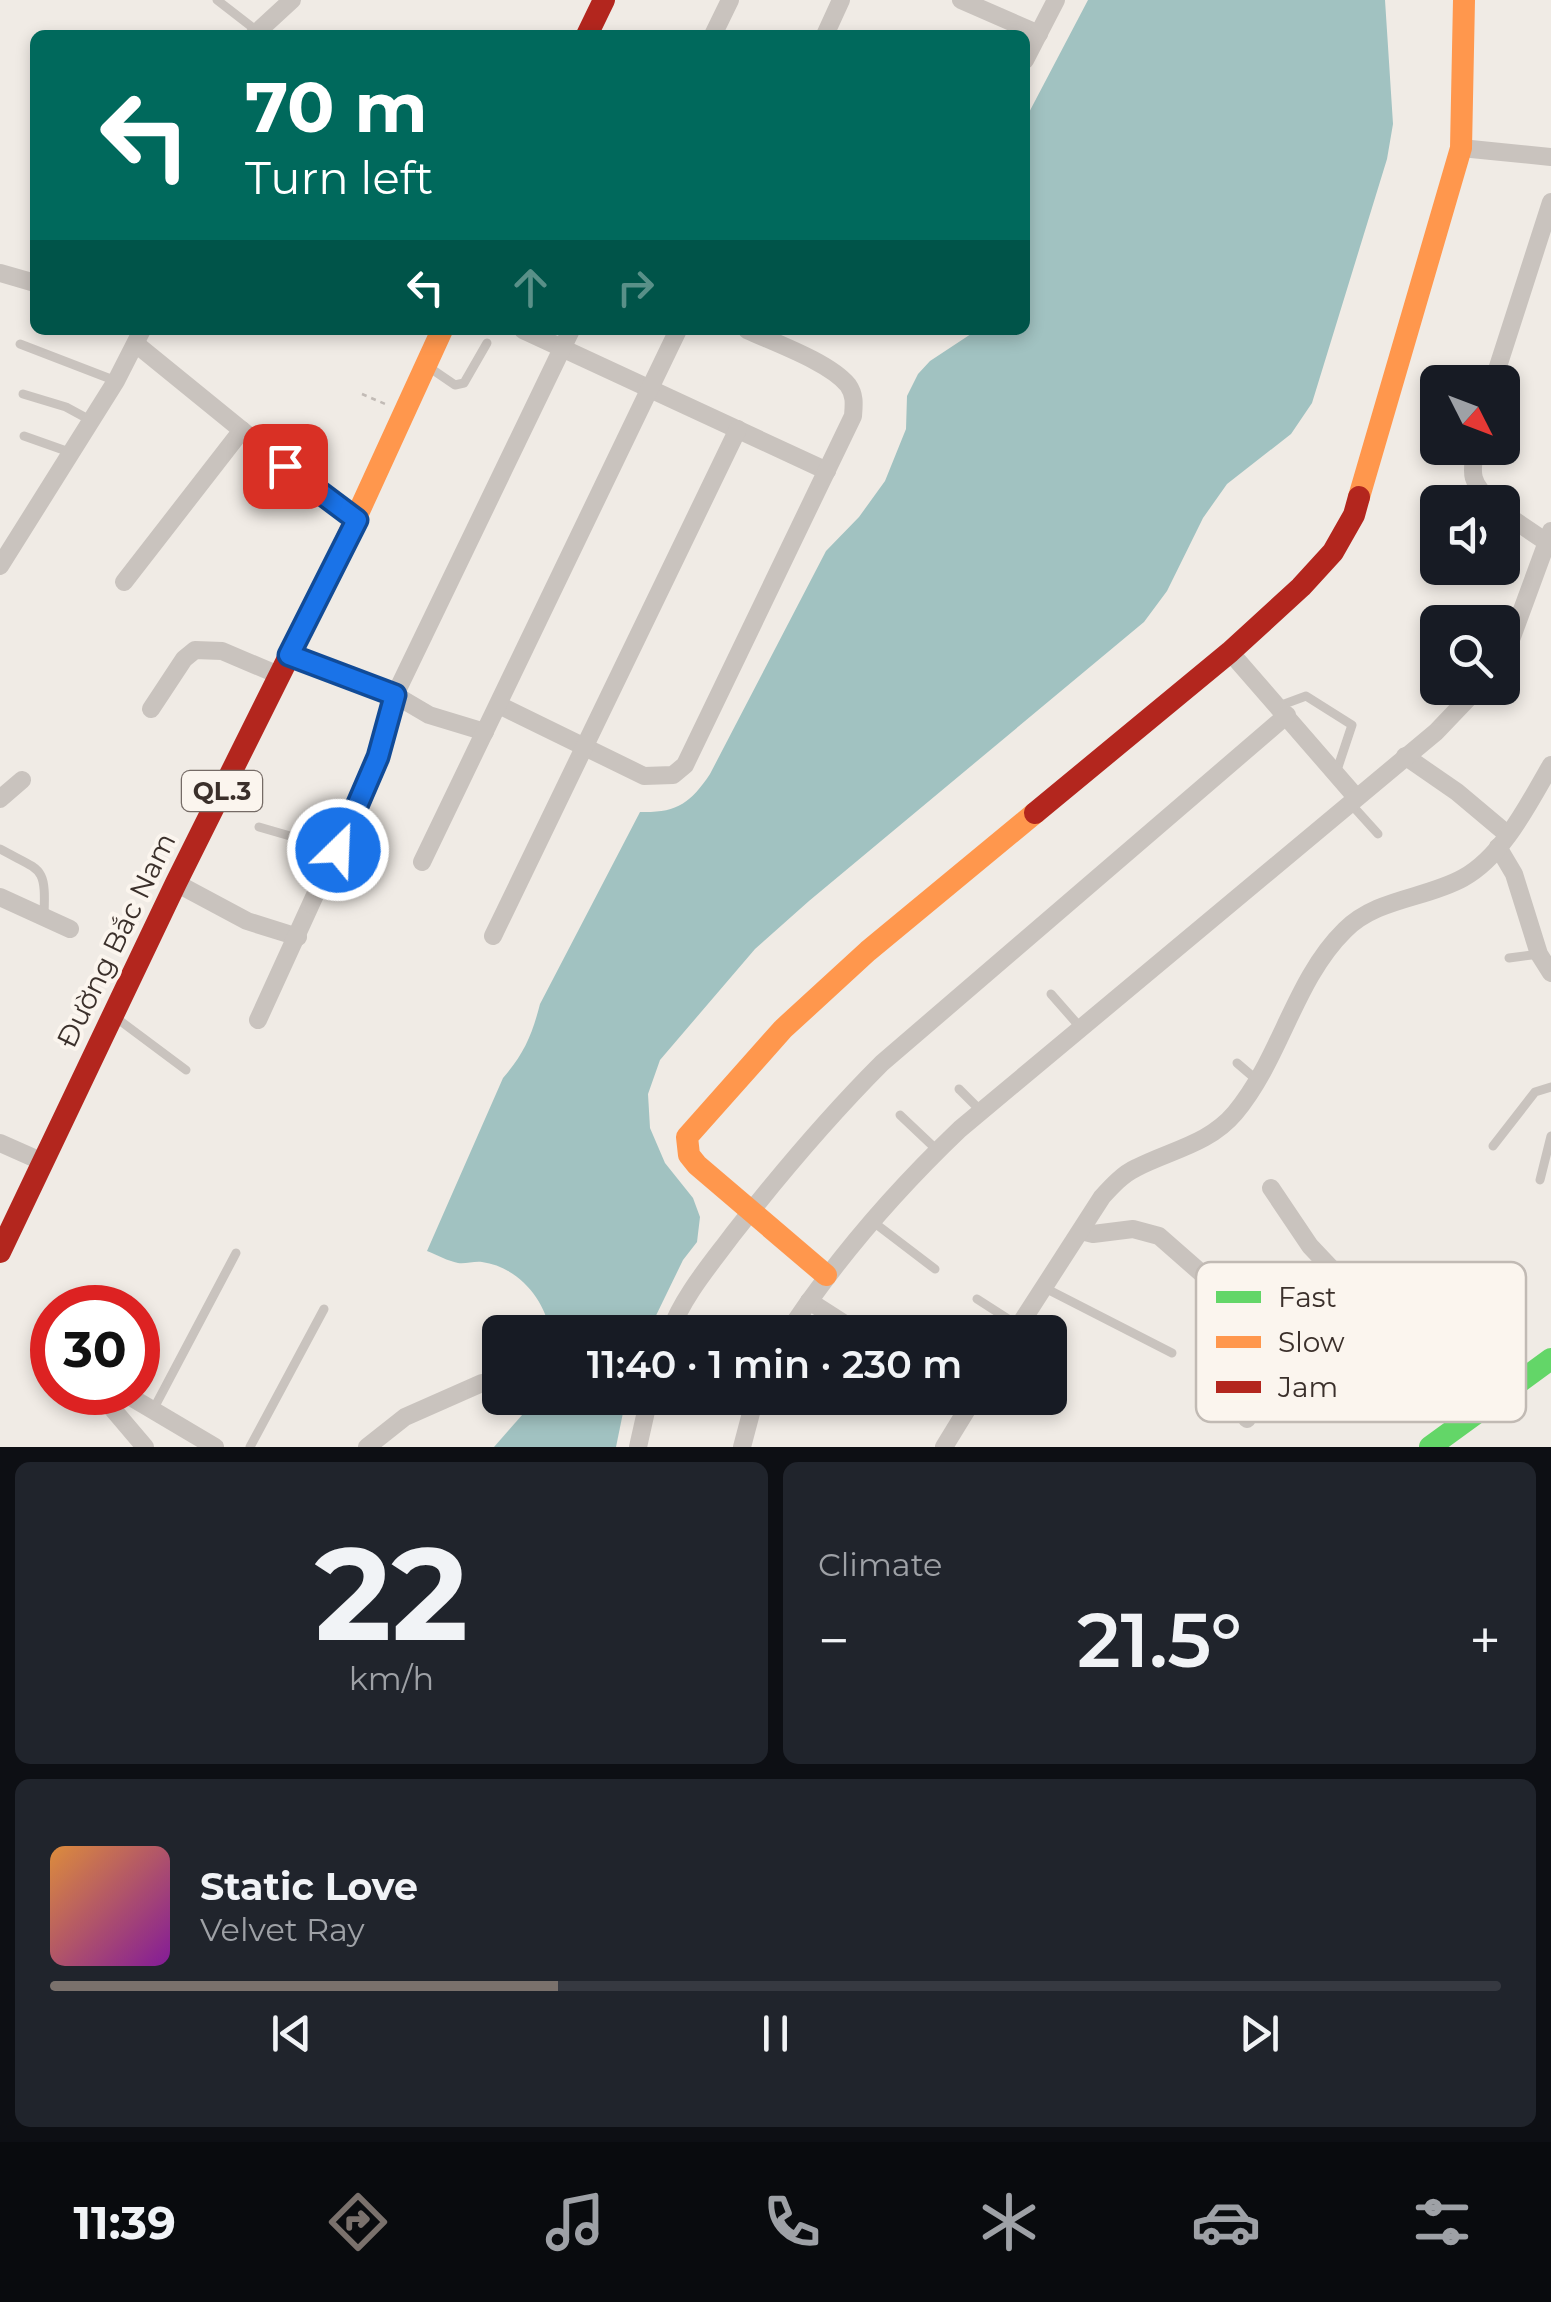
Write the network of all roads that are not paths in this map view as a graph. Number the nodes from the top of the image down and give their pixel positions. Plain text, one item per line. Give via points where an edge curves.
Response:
1 (217, 0) edge
2 (292, 0) edge
3 (604, 0) edge
4 (730, 0) edge
5 (841, 0) edge
6 (960, 0) edge
7 (1056, 0) edge
8 (1464, 0) edge
9 (252, 30) edge
10 (259, 30) edge
11 (589, 30) edge
12 (715, 30) edge
13 (827, 30) edge
14 (1030, 30) edge
15 (1030, 30) edge
16 (1039, 34) junction
17 (1030, 51) edge
18 (1461, 148) junction
19 (1551, 157) edge
20 (1551, 202) edge
21 (0, 273) edge
22 (30, 282) edge
23 (440, 335) edge
24 (534, 335) edge
25 (568, 335) edge
26 (676, 335) edge
27 (757, 335) edge
28 (139, 337) edge
29 (486, 343) dead end
30 (20, 344) dead end
31 (562, 348) junction
32 (1498, 365) edge
33 (426, 366) junction
34 (116, 380) junction
35 (650, 387) junction
36 (24, 394) dead end
37 (90, 420) junction
38 (738, 429) junction
39 (242, 430) junction
40 (24, 436) dead end
41 (72, 453) junction
42 (826, 471) junction
43 (357, 520) junction
44 (1520, 522) edge
45 (1549, 537) edge
46 (0, 566) edge
47 (124, 582) dead end
48 (1520, 615) edge
49 (1230, 652) junction
50 (285, 666) junction
51 (395, 695) junction
52 (499, 705) junction
53 (1462, 705) edge
54 (151, 709) dead end
55 (1283, 711) junction
56 (486, 732) junction
57 (584, 748) junction
58 (1405, 756) junction
59 (1551, 765) edge
60 (1336, 773) junction
61 (22, 780) dead end
62 (0, 799) edge
63 (1353, 799) junction
64 (259, 827) dead end
65 (1378, 834) dead end
66 (1502, 840) junction
67 (0, 849) edge
68 (338, 850) junction
69 (422, 862) dead end
70 (176, 882) junction
71 (0, 897) edge
72 (44, 918) junction
73 (70, 929) dead end
74 (493, 936) dead end
75 (298, 938) junction
76 (1539, 954) junction
77 (1509, 958) dead end
78 (1551, 973) edge
79 (1052, 994) dead end
80 (112, 1016) junction
81 (258, 1020) dead end
82 (1080, 1027) junction
83 (1237, 1063) dead end
84 (186, 1070) dead end
85 (1258, 1081) junction
86 (1551, 1088) edge
87 (959, 1089) dead end
88 (980, 1110) junction
89 (900, 1115) dead end
90 (1551, 1136) edge
91 (0, 1143) edge
92 (1493, 1146) dead end
93 (938, 1150) junction
94 (43, 1162) junction
95 (1540, 1180) dead end
96 (1271, 1188) dead end
97 (751, 1211) junction
98 (872, 1221) junction
99 (1081, 1230) junction
100 (0, 1252) edge
101 (236, 1254) dead end
102 (1325, 1262) edge
103 (935, 1269) dead end
104 (1196, 1269) edge
105 (826, 1274) junction
106 (1045, 1288) junction
107 (976, 1300) dead end
108 (809, 1301) junction
109 (324, 1309) dead end
110 (679, 1315) edge
111 (800, 1315) edge
112 (831, 1315) edge
113 (997, 1315) edge
114 (1027, 1315) edge
115 (1172, 1353) dead end
116 (1551, 1358) edge
117 (1526, 1377) edge
118 (482, 1383) dead end
119 (160, 1397) edge
120 (160, 1414) edge
121 (117, 1415) edge
122 (645, 1415) edge
123 (750, 1415) edge
124 (964, 1415) edge
125 (1465, 1422) edge
126 (145, 1447) edge
127 (215, 1447) edge
128 (250, 1447) edge
129 (368, 1447) edge
130 (638, 1447) edge
131 (742, 1447) edge
132 (944, 1447) edge
133 (1430, 1447) edge

1 - 9 lane
2 - 10 street
3 - 11 main road
4 - 12 street
5 - 13 street
6 - 14 street
7 - 16 street
8 - 18 main road
15 - 16 street
16 - 17 street
18 - 19 street
18 - 49 main road via 1354,515 1333,552
20 - 32 street
21 - 22 street
23 - 33 main road, Đường Bắc Nam / QL.3
24 - 31 street
25 - 31 street
26 - 35 street
27 - 42 street via 848,385 853,416
28 - 34 street
28 - 39 street
29 - 33 lane via 464,383 455,385
30 - 34 lane
31 - 35 street
31 - 51 street
33 - 43 main road, Đường Bắc Nam / QL.3
34 - 37 street
35 - 38 street
35 - 52 street
36 - 37 lane
37 - 41 street
38 - 42 street
38 - 57 street
39 - 43 street
39 - 47 street
40 - 41 lane
41 - 46 street
42 - 57 street via 685,765 673,775 644,776
43 - 50 main road, Đường Bắc Nam / QL.3
44 - 45 street
45 - 48 street
49 - 55 street
49 - 97 main road via 868,952 783,1029 698,1121 687,1137 689,1156
50 - 51 street
50 - 54 street via 194,650
50 - 70 main road, Đường Bắc Nam / QL.3
51 - 56 street via 429,715
51 - 68 street via 378,757
52 - 56 street
52 - 57 street
53 - 58 street
55 - 60 street
55 - 60 lane via 1306,696 1351,724
55 - 97 street via 882,1063
56 - 69 street
57 - 74 street
58 - 63 street
58 - 66 street via 1457,792
59 - 66 street
60 - 63 street
61 - 62 street
63 - 65 lane
63 - 82 street
64 - 68 lane
66 - 76 street
66 - 85 street via 1462,879 1393,902 1346,928 1323,956
67 - 72 lane via 46,880
68 - 75 street
70 - 75 street via 248,921
70 - 80 main road, Đường Bắc Nam / QL.3
71 - 72 street
72 - 73 street
75 - 81 street
76 - 77 lane
76 - 78 street
79 - 82 lane
80 - 84 lane
80 - 94 main road, Đường Bắc Nam / QL.3
82 - 88 street
83 - 85 lane
85 - 99 street via 1218,1130 1116,1182
86 - 92 lane via 1535,1092
87 - 88 lane
88 - 93 street
89 - 93 lane
90 - 95 lane
91 - 94 street
93 - 98 street
94 - 100 main road, Đường Bắc Nam / QL.3
96 - 102 street
97 - 105 main road
97 - 110 street
98 - 103 lane
98 - 105 street
99 - 104 street via 1159,1236
99 - 106 street
101 - 119 lane
105 - 108 street
106 - 114 street
106 - 115 lane
107 - 113 lane
108 - 111 street
108 - 112 street
109 - 128 lane
116 - 117 main road
118 - 129 street via 406,1417
120 - 127 street
121 - 126 street
122 - 130 street
123 - 131 street
124 - 132 street
125 - 133 main road

